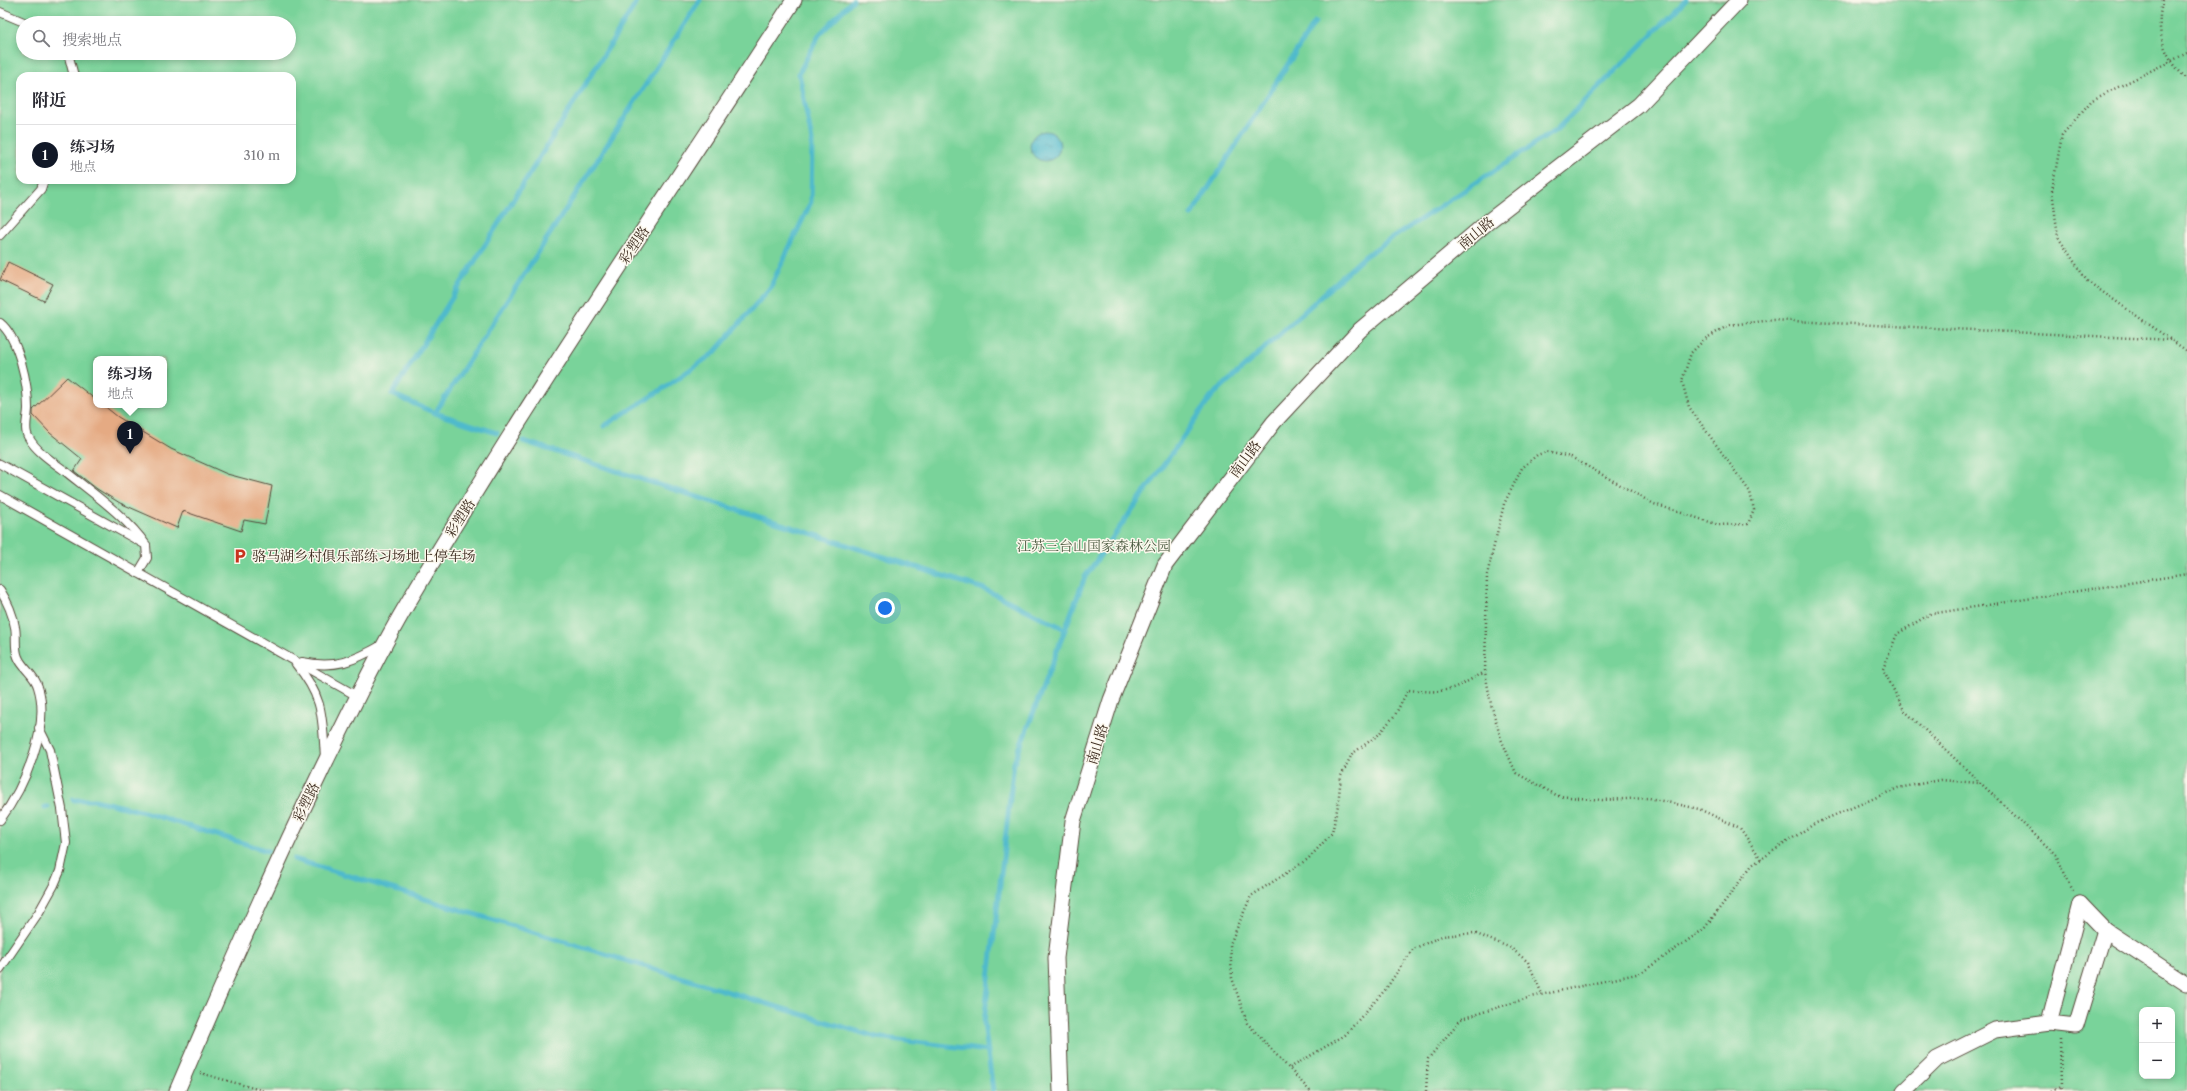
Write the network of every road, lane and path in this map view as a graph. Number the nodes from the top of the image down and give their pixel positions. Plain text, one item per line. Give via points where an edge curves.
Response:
1 (794, 0) edge
2 (1738, 0) edge
3 (2162, 0) edge
4 (0, 12) edge
5 (16, 19) edge
6 (2187, 53) edge
7 (70, 60) edge
8 (2170, 61) junction
9 (73, 72) edge
10 (2187, 79) edge
11 (42, 184) edge
12 (0, 235) edge
13 (0, 323) edge
14 (2172, 340) junction
15 (2187, 351) edge
16 (0, 464) edge
17 (0, 495) edge
18 (146, 545) junction
19 (138, 573) junction
20 (2187, 574) edge
21 (0, 590) edge
22 (386, 642) junction
23 (293, 660) junction
24 (1485, 672) junction
25 (357, 696) junction
26 (39, 728) junction
27 (326, 762) junction
28 (1979, 783) junction
29 (0, 820) edge
30 (1761, 859) junction
31 (2080, 904) junction
32 (2105, 930) junction
33 (0, 969) edge
34 (2187, 984) edge
35 (1542, 994) junction
36 (2054, 1024) junction
37 (1290, 1068) junction
38 (186, 1070) junction
39 (2061, 1086) junction
40 (177, 1091) edge
41 (264, 1091) edge
42 (1061, 1091) edge
43 (1310, 1091) edge
44 (1426, 1091) edge
45 (1904, 1091) edge
46 (2050, 1091) edge
47 (2061, 1091) edge

1 - 22 street, 彩塑路 via 554,366
2 - 42 street, 南山路 via 1639,105 1489,222 1360,330 1274,422 1165,564 1111,700 1073,821 1056,958
3 - 8 path via 2159,14 2160,38
4 - 5 lane
6 - 8 path
7 - 9 lane
8 - 10 path
8 - 14 path via 2092,100 2062,135 2052,190 2058,237 2087,281
11 - 12 lane
13 - 18 lane via 12,337 25,380 28,438 139,535
14 - 15 path
14 - 24 path via 1774,320 1729,325 1705,339 1691,354 1682,381 1689,407 1750,492 1754,510 1748,524 1719,525 1654,504 1571,457 1546,452 1537,455 1522,468 1504,504 1487,575
16 - 18 lane
17 - 19 lane
18 - 19 lane via 147,558
19 - 23 lane
20 - 28 path via 1930,614 1897,634 1883,669 1904,710
21 - 26 lane via 15,627 18,657 38,685 42,719
22 - 23 lane via 361,657 332,666
22 - 25 street, 彩塑路
23 - 25 lane
23 - 27 lane via 318,696 322,711
24 - 30 path via 1501,739 1516,773 1558,796 1602,800 1649,798 1699,809 1740,828
24 - 37 path via 1452,690 1436,693 1408,690 1395,715 1382,730 1352,754 1341,776 1332,833 1308,859 1251,896 1230,944 1232,978 1247,1023
25 - 27 street, 彩塑路
26 - 29 lane via 26,777
26 - 33 lane via 50,750 66,843 54,885
27 - 38 street, 彩塑路 via 227,974
28 - 30 path via 1941,780 1898,788 1814,824
28 - 31 path via 2056,855
30 - 35 path via 1752,865 1704,929 1641,973
31 - 32 street
31 - 36 street
32 - 34 street
32 - 36 street via 2076,1026
35 - 37 path via 1528,962 1510,948 1474,933 1442,936 1413,949 1385,990 1345,1035
35 - 44 path via 1461,1019 1428,1059
36 - 39 path
36 - 45 street via 1995,1030 1937,1059
37 - 43 path
38 - 40 street, 彩塑路
38 - 41 path
39 - 46 path
39 - 47 path

